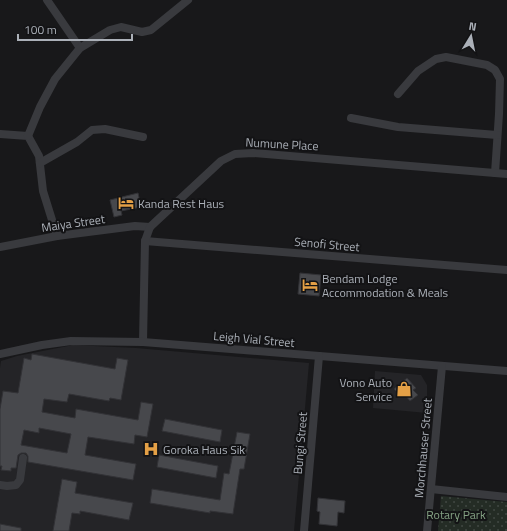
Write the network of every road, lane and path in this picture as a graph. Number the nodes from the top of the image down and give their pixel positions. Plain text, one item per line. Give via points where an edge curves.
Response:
1 (47, 0) edge
2 (188, 0) edge
3 (80, 48) junction
4 (503, 78) edge
5 (398, 94) dead end
6 (351, 118) dead end
7 (0, 134) edge
8 (497, 135) junction
9 (28, 136) junction
10 (142, 137) dead end
11 (40, 163) junction
12 (495, 173) junction
13 (507, 174) edge
14 (150, 227) junction
15 (57, 236) junction
16 (145, 241) junction
17 (0, 247) edge
18 (507, 270) edge
19 (143, 342) junction
20 (0, 354) edge
21 (319, 356) junction
22 (442, 366) junction
23 (507, 371) edge
24 (23, 458) dead end
25 (0, 485) edge
26 (431, 489) junction
27 (507, 497) edge
28 (304, 531) edge
29 (427, 531) edge

1 - 3 street
2 - 3 street via 151,30 142,32 121,27 110,30
3 - 9 street via 55,79
4 - 5 street via 487,65 446,57 436,59 418,71
4 - 8 street
6 - 8 street via 398,127
7 - 9 street
8 - 12 street
9 - 11 street
10 - 11 street via 105,129 92,130 77,142
11 - 15 street via 43,191
12 - 13 street, Numune Place
12 - 14 street, Numune Place via 253,153 235,154 221,161
14 - 15 street, Maiya Street via 135,226
14 - 16 street, Numune Place
15 - 17 street, Maiya Street
16 - 18 street, Senofi Street
16 - 19 street, Numune Place
19 - 20 street, Leigh Vial Street via 71,341
19 - 21 street, Leigh Vial Street
21 - 22 street, Leigh Vial Street
21 - 28 street, Bungi Street
22 - 23 street, Leigh Vial Street
22 - 26 street, Morchhauser Street
24 - 25 street via 20,480 16,485
26 - 27 street
26 - 29 street, Morchhauser Street

